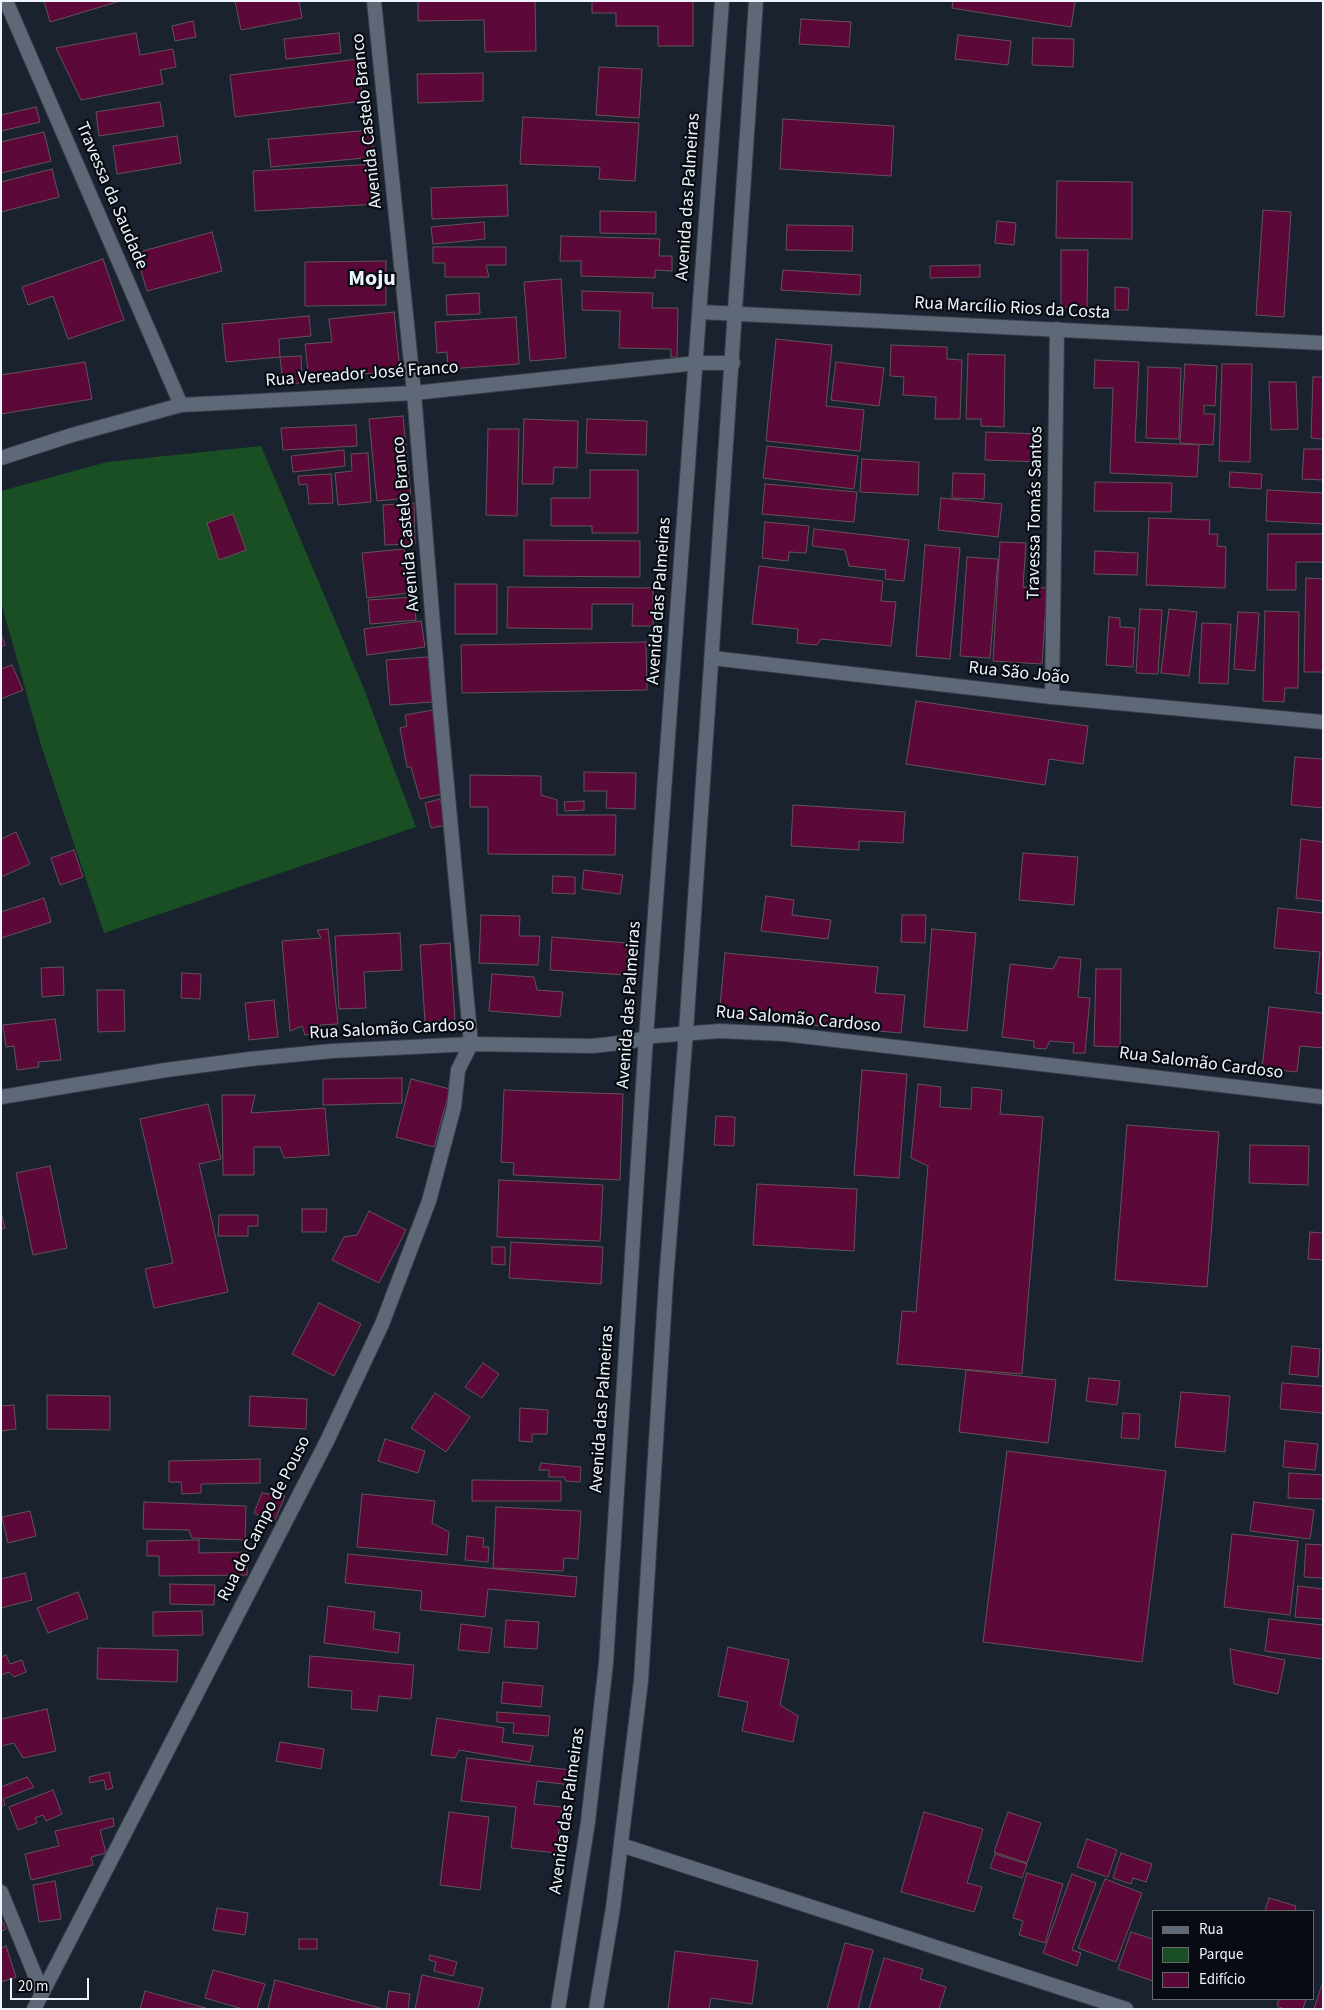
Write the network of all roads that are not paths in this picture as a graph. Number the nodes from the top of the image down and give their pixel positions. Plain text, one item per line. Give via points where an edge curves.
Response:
1 (374, 1) edge
2 (722, 1) edge
3 (756, 1) edge
4 (4, 3) edge
5 (700, 312) junction
6 (735, 315) junction
7 (1057, 329) junction
8 (1323, 343) edge
9 (696, 363) junction
10 (733, 363) junction
11 (414, 393) junction
12 (181, 405) junction
13 (1, 458) edge
14 (712, 658) junction
15 (1052, 697) junction
16 (1323, 722) edge
17 (686, 1032) junction
18 (646, 1037) junction
19 (471, 1044) junction
20 (1323, 1097) edge
21 (1, 1098) edge
22 (621, 1845) junction
23 (1, 1892) edge
24 (42, 1992) junction
25 (34, 2009) edge
26 (558, 2009) edge
27 (596, 2009) edge
28 (1126, 2009) edge

1 - 11 street, Avenida Castelo Branco
2 - 5 street, Avenida das Palmeiras
3 - 6 street
4 - 12 street, Travessa da Saudade
5 - 6 street, Rua Marcílio Rios da Costa
5 - 9 street, Avenida das Palmeiras
6 - 7 street, Rua Marcílio Rios da Costa
6 - 10 street
7 - 8 street, Rua Marcílio Rios da Costa
7 - 15 street, Travessa Tomás Santos
9 - 10 street, Rua Vereador José Franco
9 - 11 street, Rua Vereador José Franco
9 - 18 street, Avenida das Palmeiras
10 - 14 street
11 - 12 street, Rua Vereador José Franco
11 - 19 street, Avenida Castelo Branco
12 - 13 street, Rua Vereador José Franco
14 - 15 street, Rua São João
14 - 17 street
15 - 16 street, Rua São João
17 - 18 street, Rua Salomão Cardoso
17 - 20 street, Rua Salomão Cardoso via 784,1034
17 - 22 street via 666,1281 641,1681
18 - 19 street, Rua Salomão Cardoso via 592,1046
18 - 26 street, Avenida das Palmeiras via 606,1663 588,1822
19 - 21 street, Rua Salomão Cardoso via 250,1059
19 - 24 street, Rua do Campo de Pouso via 458,1070 454,1107 429,1201 382,1324 327,1441
22 - 27 street via 614,1908
22 - 28 street
23 - 24 street
24 - 25 street, Rua do Campo de Pouso

